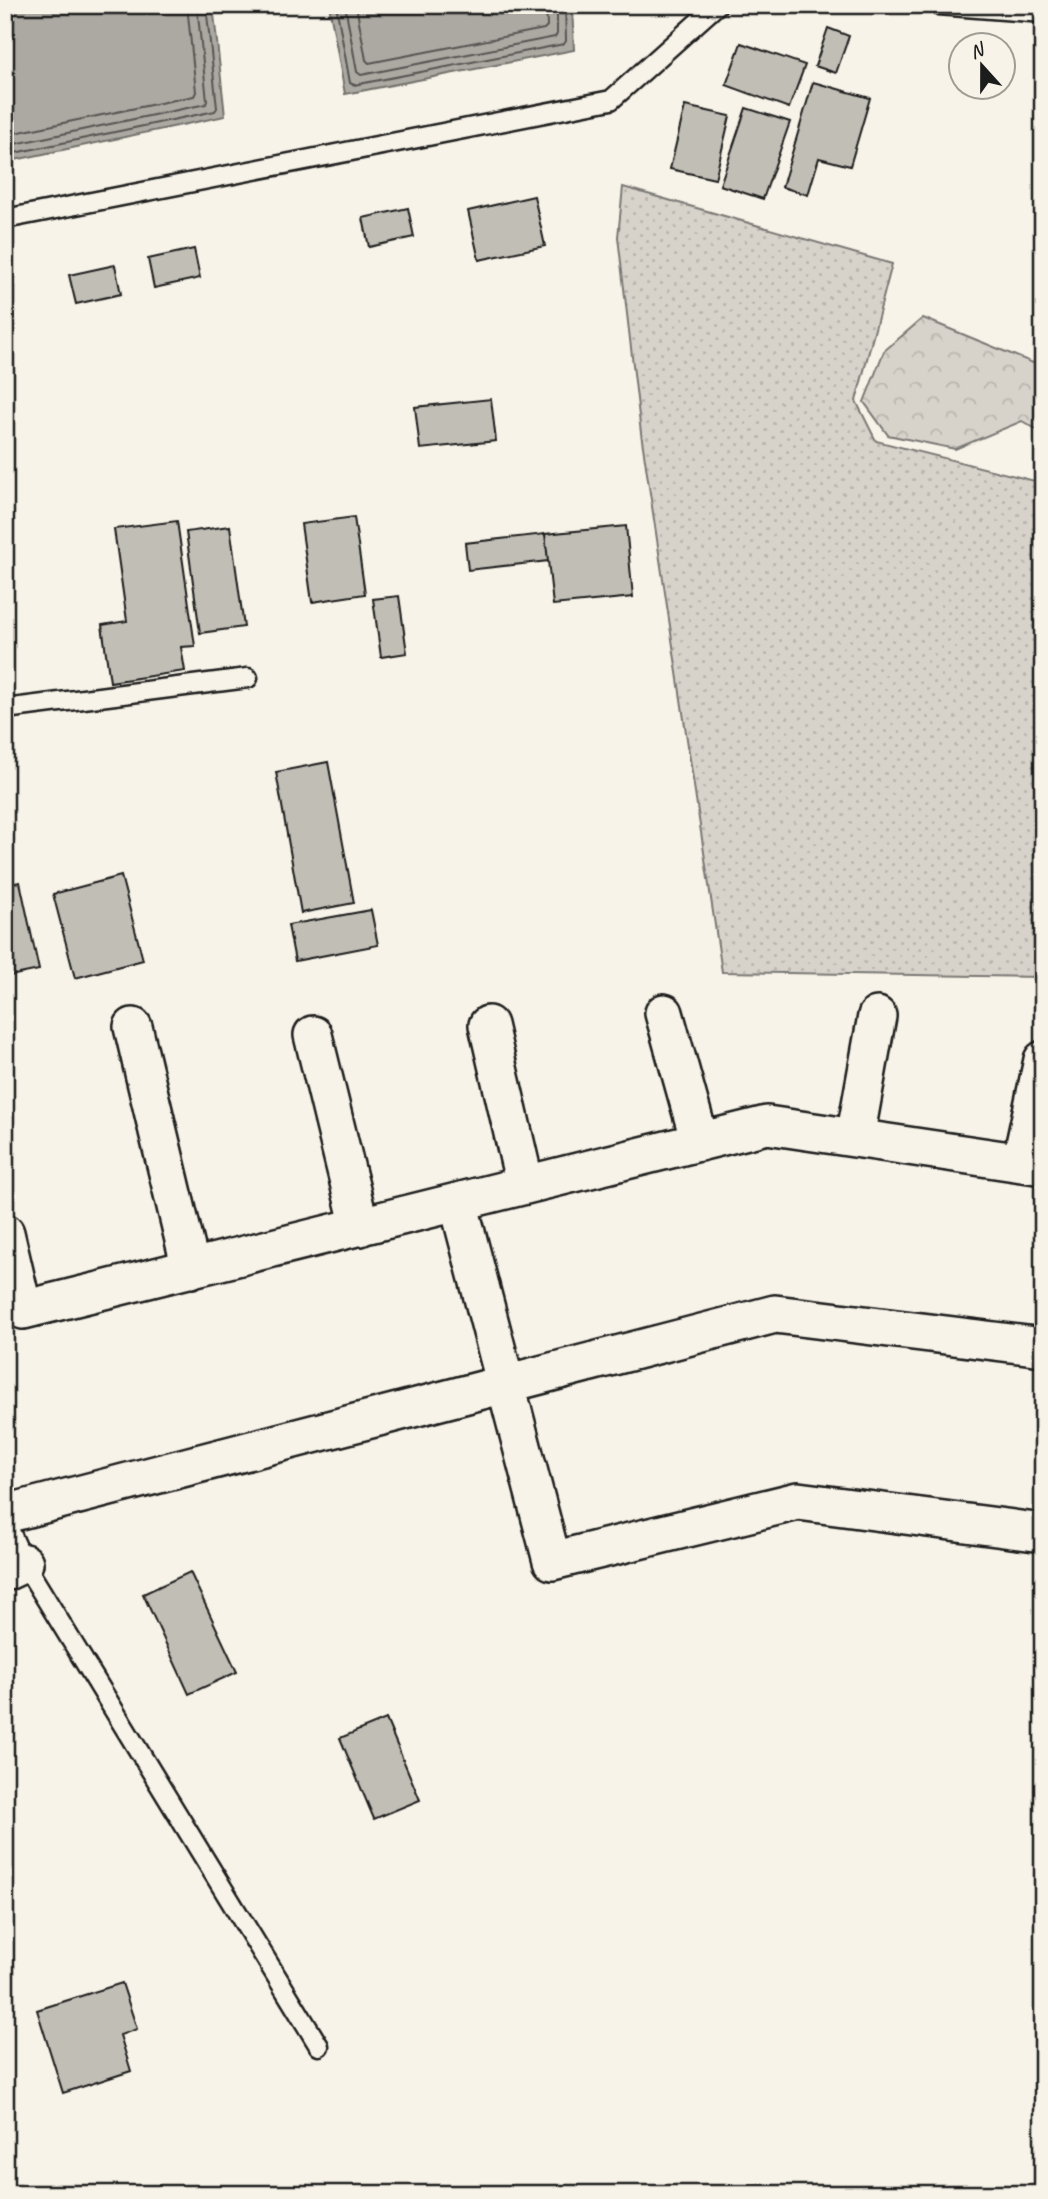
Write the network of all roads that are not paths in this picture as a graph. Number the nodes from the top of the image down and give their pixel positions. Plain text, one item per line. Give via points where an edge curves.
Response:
1 (717, 5) edge
2 (938, 5) edge
3 (1043, 13) edge
4 (5, 219) edge
5 (248, 678) dead end
6 (5, 709) edge
7 (664, 1013) dead end
8 (877, 1016) dead end
9 (488, 1025) dead end
10 (133, 1027) dead end
11 (313, 1035) dead end
12 (1043, 1060) edge
13 (855, 1138) junction
14 (700, 1142) junction
15 (1032, 1164) edge
16 (525, 1185) junction
17 (458, 1202) junction
18 (360, 1227) junction
19 (5, 1233) edge
20 (191, 1269) junction
21 (1043, 1347) edge
22 (507, 1383) junction
23 (5, 1514) edge
24 (5, 1520) edge
25 (1043, 1533) edge
26 (15, 1567) edge
27 (319, 2046) dead end

1 - 4 lane via 611,100
2 - 3 lane
5 - 6 lane
7 - 14 street
8 - 13 street
9 - 16 street
10 - 20 street
11 - 18 street
12 - 15 street
13 - 14 street via 767,1125
13 - 15 street
14 - 16 street
16 - 17 street
17 - 18 street
17 - 22 street
18 - 20 street
19 - 20 street via 23,1310
21 - 22 street via 775,1314
22 - 23 street
22 - 25 street via 552,1561 798,1502
24 - 26 lane
26 - 27 lane

